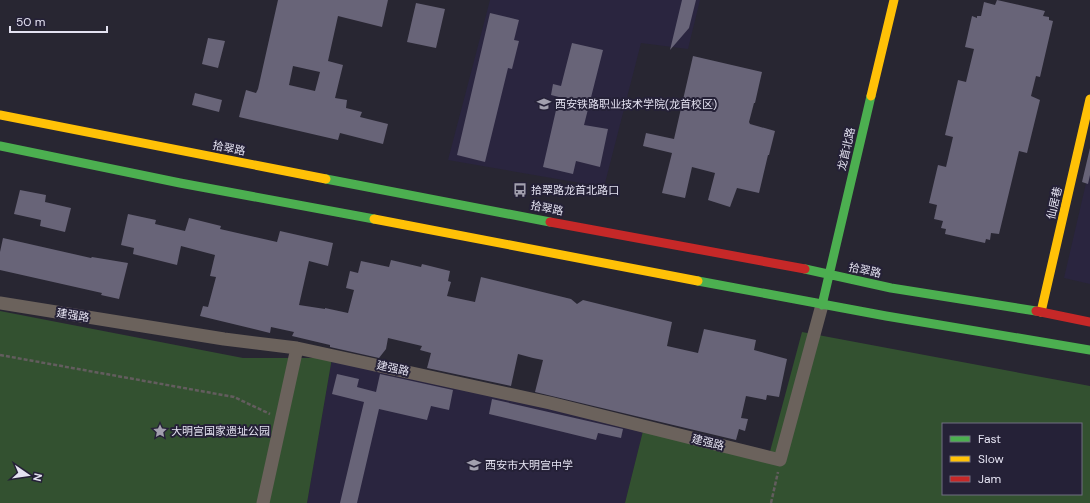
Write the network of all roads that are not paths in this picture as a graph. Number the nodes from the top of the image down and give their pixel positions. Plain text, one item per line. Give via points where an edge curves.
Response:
1 (894, 0) edge
2 (1090, 99) edge
3 (0, 115) edge
4 (0, 146) edge
5 (829, 274) junction
6 (0, 303) edge
7 (822, 304) junction
8 (1041, 312) junction
9 (1090, 322) edge
10 (297, 348) junction
11 (1090, 350) edge
12 (263, 503) edge

1 - 5 main road, 龙首北路
2 - 8 main road, 仙居巷
3 - 5 main road, 拾翠路 via 405,195
4 - 7 main road
5 - 7 main road, 龙首北路
5 - 8 main road, 拾翠路 via 891,288
6 - 10 street, 建强路 via 224,339
7 - 10 street, 建强路 via 780,460 550,402
7 - 11 main road
8 - 9 main road, 拾翠路
10 - 12 street

